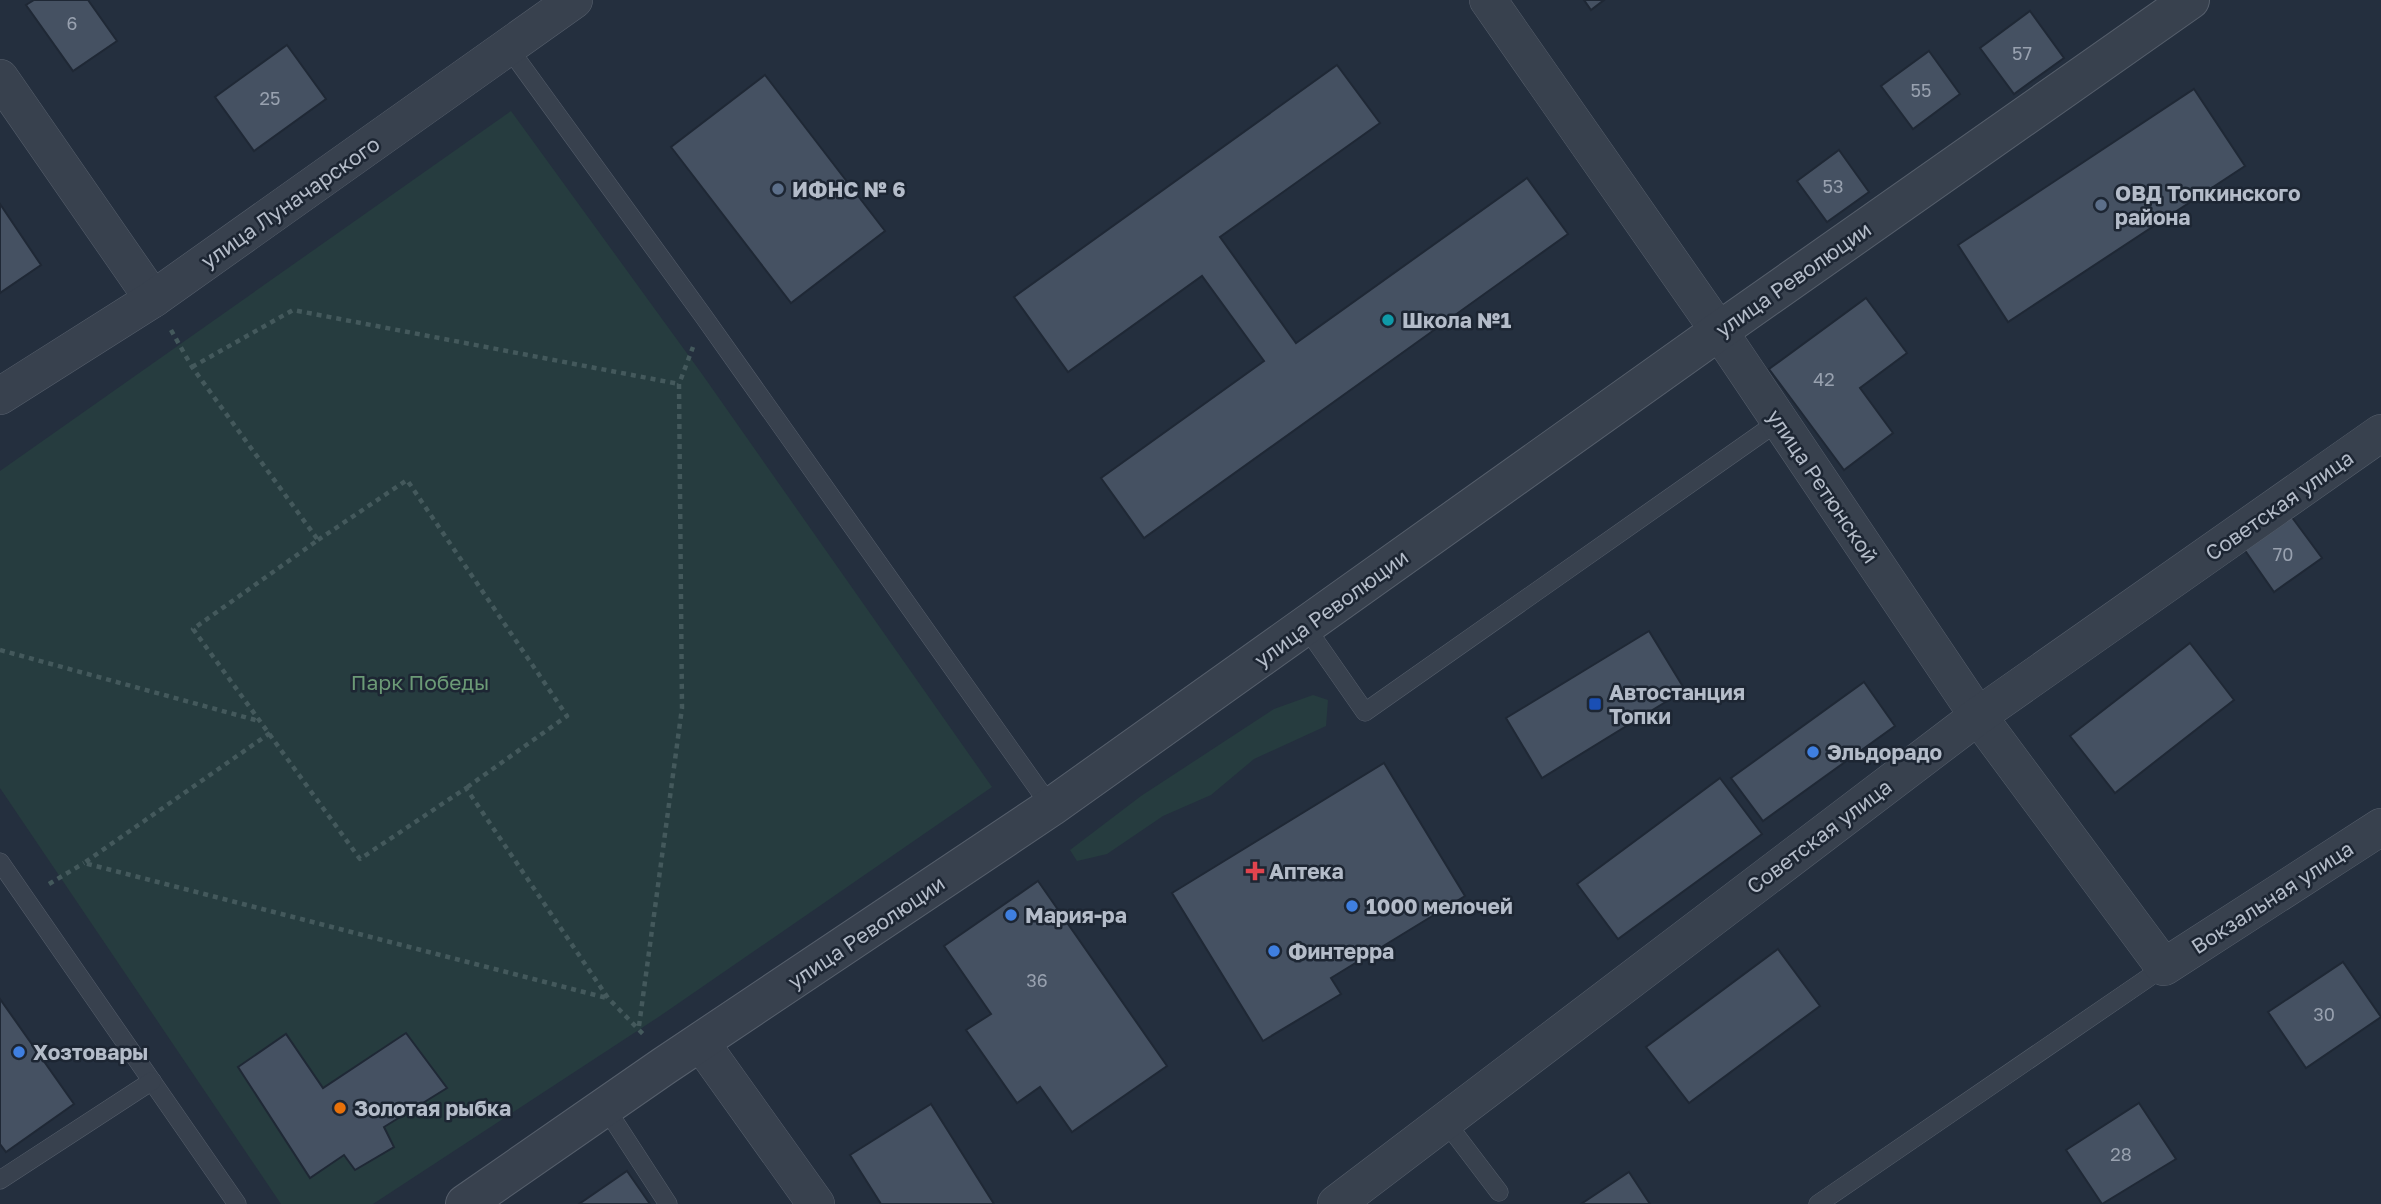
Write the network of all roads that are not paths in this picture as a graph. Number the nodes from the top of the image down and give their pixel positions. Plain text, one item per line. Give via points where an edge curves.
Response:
1 (574, 0) edge
2 (1488, 0) edge
3 (2189, 0) edge
4 (508, 47) junction
5 (0, 78) edge
6 (153, 299) junction
7 (1718, 331) junction
8 (0, 396) edge
9 (1779, 421) junction
10 (2381, 433) edge
11 (1305, 626) junction
12 (1978, 716) junction
13 (1051, 807) junction
14 (2381, 827) edge
15 (0, 862) edge
16 (2164, 967) junction
17 (701, 1042) junction
18 (152, 1081) junction
19 (605, 1107) junction
20 (1444, 1121) junction
21 (0, 1180) edge
22 (1499, 1192) dead end
23 (237, 1204) edge
24 (465, 1204) edge
25 (668, 1204) edge
26 (817, 1204) edge
27 (1336, 1204) edge
28 (1818, 1204) edge

1 - 4 street, улица Луначарского
2 - 7 street, улица Ретюнской
3 - 7 street, улица Революции
4 - 6 street, улица Луначарского
4 - 13 lane
5 - 6 street
6 - 8 street, улица Луначарского
7 - 9 street, улица Ретюнской
7 - 11 street, улица Революции
9 - 11 lane via 1365,712
9 - 12 street, улица Ретюнской
10 - 12 street, Советская улица
11 - 13 street, улица Революции
12 - 16 street, улица Ретюнской
12 - 20 street, Советская улица
13 - 17 street, улица Революции
14 - 16 street, Вокзальная улица
15 - 18 lane
16 - 28 lane
17 - 19 street, улица Революции
17 - 26 street
18 - 21 lane
18 - 23 lane
19 - 24 street, улица Революции
19 - 25 lane
20 - 22 lane
20 - 27 street, Советская улица

